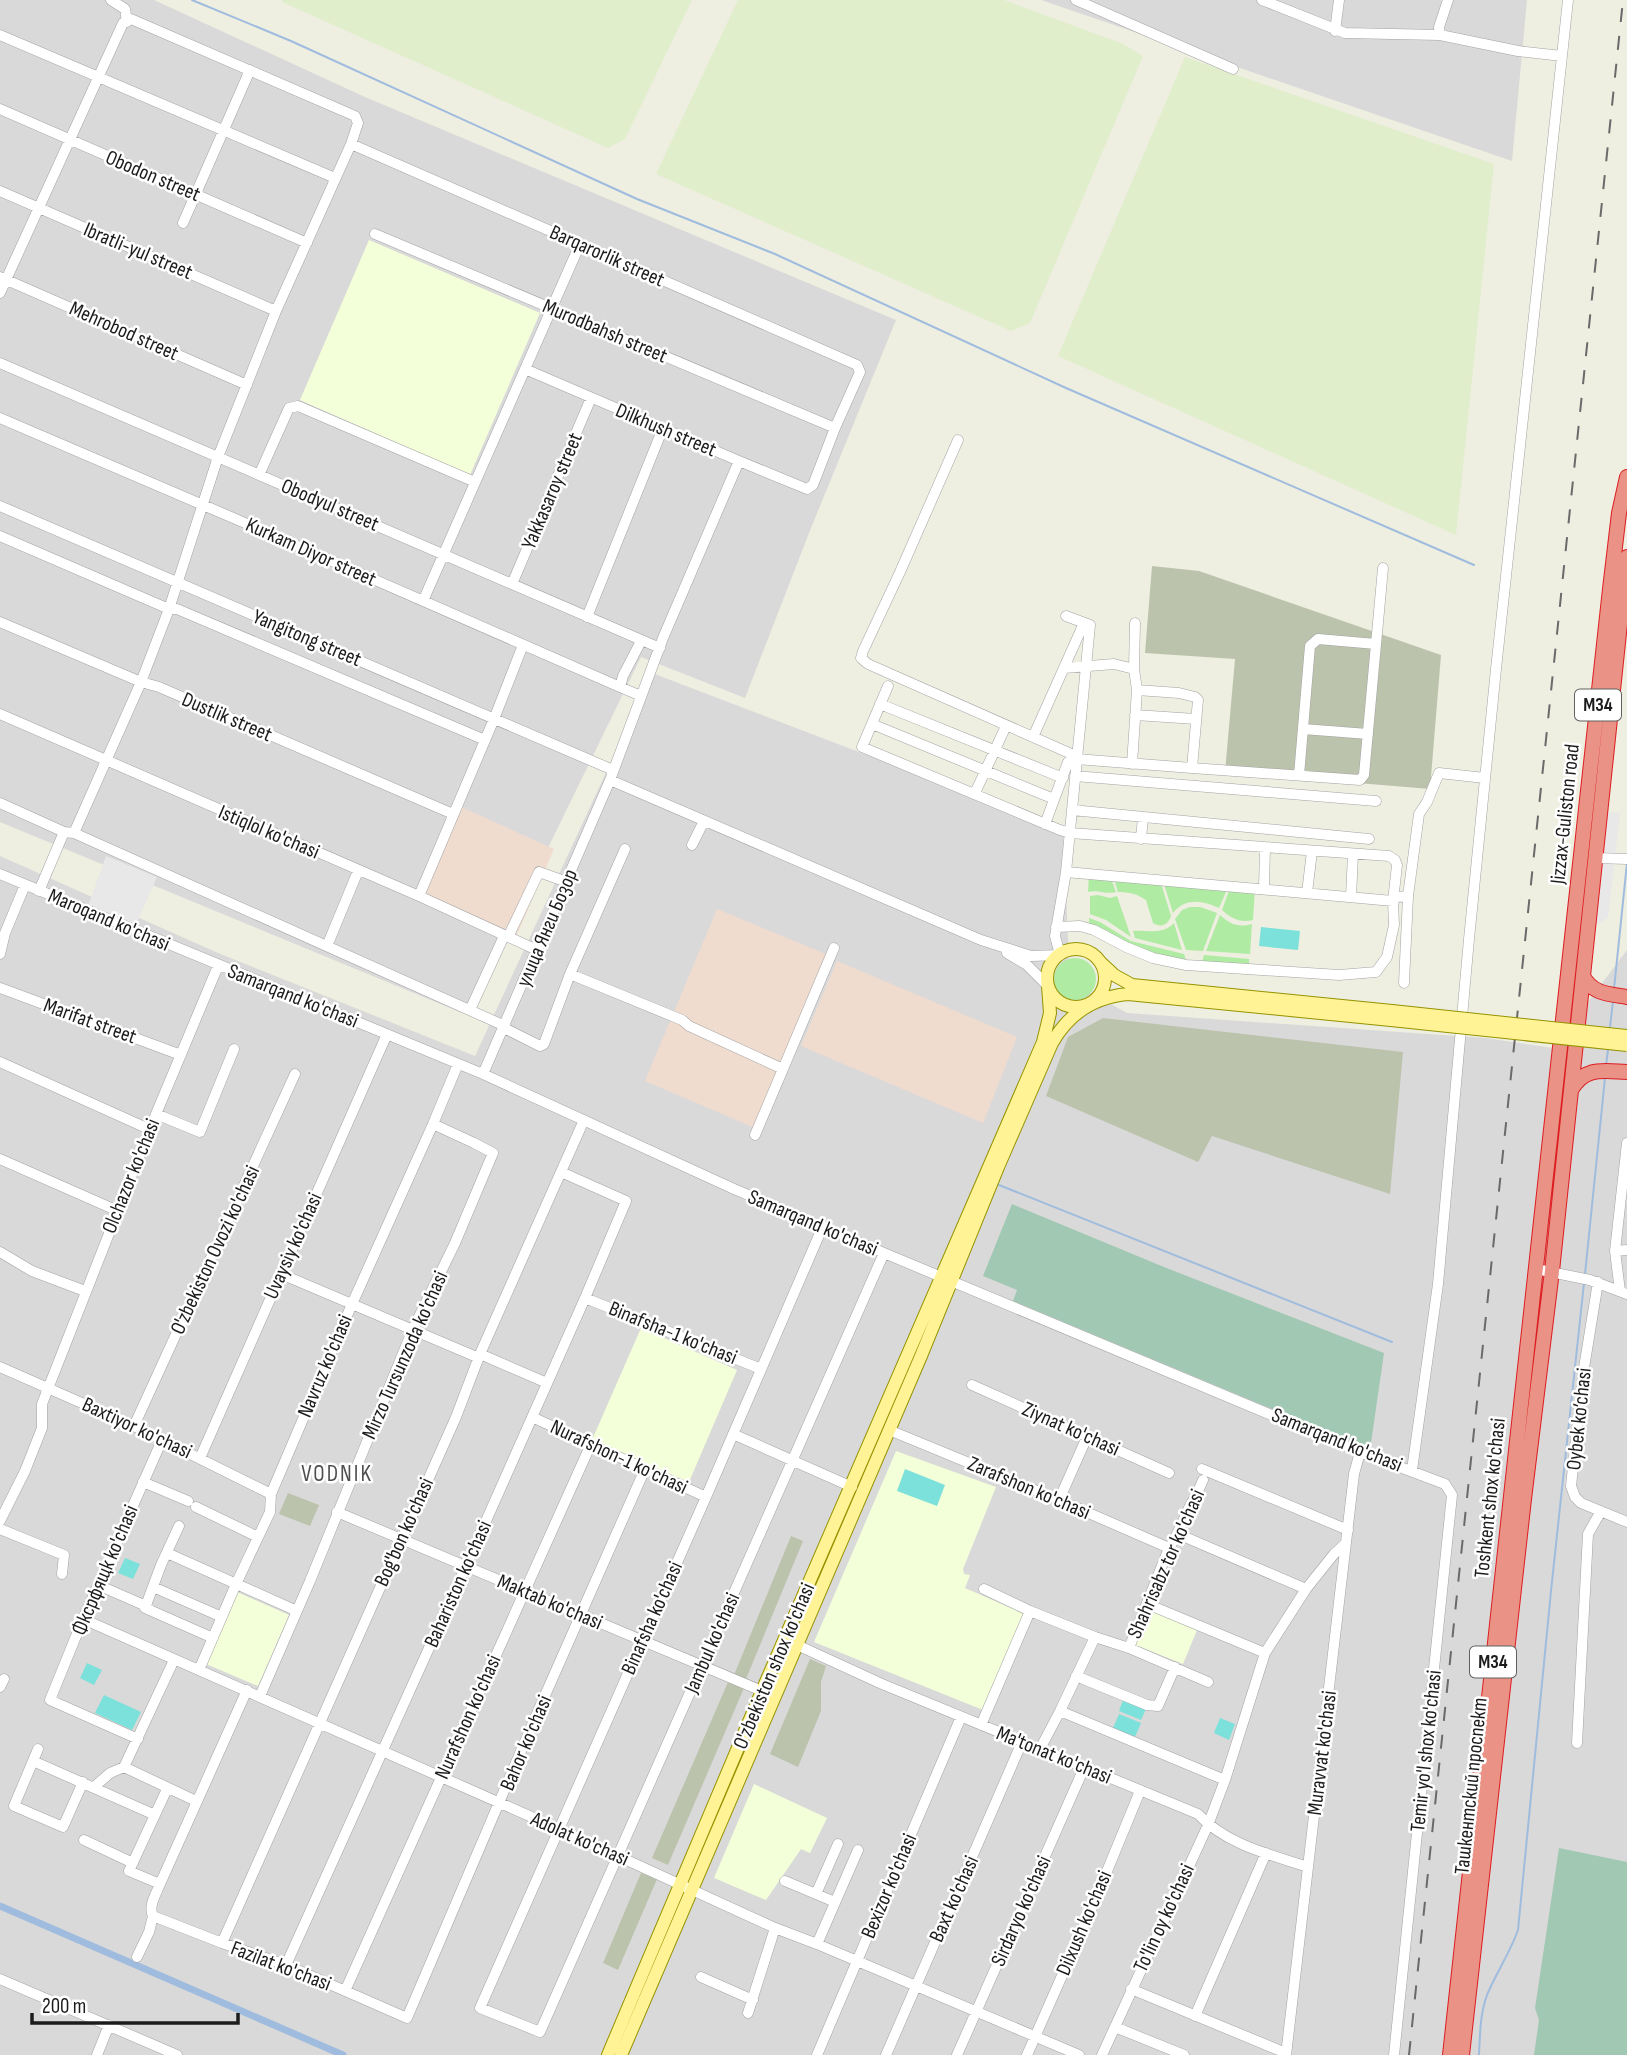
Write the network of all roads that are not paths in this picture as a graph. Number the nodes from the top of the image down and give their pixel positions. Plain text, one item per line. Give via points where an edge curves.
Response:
1 (111, 0) edge
2 (1076, 0) edge
3 (1262, 0) edge
4 (1339, 0) edge
5 (1448, 0) edge
6 (1568, 0) edge
7 (127, 22) junction
8 (1335, 31) junction
9 (0, 35) edge
10 (1440, 35) junction
11 (1562, 56) junction
12 (1233, 69) dead end
13 (250, 70) junction
14 (99, 79) junction
15 (0, 109) edge
16 (223, 132) junction
17 (69, 141) junction
18 (351, 144) junction
19 (335, 178) junction
20 (0, 191) edge
21 (196, 194) junction
22 (38, 208) junction
23 (183, 223) dead end
24 (375, 234) dead end
25 (307, 243) junction
26 (580, 244) junction
27 (3, 278) edge
28 (0, 293) edge
29 (552, 308) junction
30 (276, 311) junction
31 (0, 363) edge
32 (525, 369) junction
33 (247, 385) junction
34 (591, 398) junction
35 (0, 418) edge
36 (663, 428) junction
37 (835, 428) junction
38 (958, 440) dead end
39 (218, 457) junction
40 (739, 461) junction
41 (259, 475) junction
42 (1627, 477) edge
43 (475, 482) junction
44 (0, 506) edge
45 (202, 506) junction
46 (0, 536) edge
47 (444, 554) junction
48 (1627, 557) edge
49 (1383, 568) dead end
50 (177, 582) junction
51 (512, 584) junction
52 (423, 601) junction
53 (169, 609) junction
54 (1066, 616) dead end
55 (587, 617) junction
56 (0, 622) edge
57 (1084, 623) junction
58 (1135, 623) dead end
59 (640, 640) junction
60 (523, 645) junction
61 (1376, 645) junction
62 (660, 648) junction
63 (1087, 666) junction
64 (1064, 668) junction
65 (1134, 668) junction
66 (141, 682) junction
67 (888, 685) dead end
68 (620, 687) junction
69 (1137, 690) junction
70 (641, 696) junction
71 (880, 704) junction
72 (0, 714) edge
73 (1135, 715) junction
74 (494, 719) junction
75 (1196, 719) junction
76 (872, 724) junction
77 (1006, 726) junction
78 (1303, 729) junction
79 (1368, 734) junction
80 (1033, 737) junction
81 (485, 740) junction
82 (995, 750) junction
83 (1073, 759) junction
84 (107, 761) junction
85 (1132, 764) junction
86 (1192, 768) junction
87 (986, 771) junction
88 (612, 775) junction
89 (1299, 775) junction
90 (1075, 776) junction
91 (1063, 778) junction
92 (1485, 778) junction
93 (975, 793) junction
94 (1054, 799) junction
95 (1376, 801) dead end
96 (0, 803) edge
97 (1072, 810) junction
98 (453, 814) junction
99 (1143, 817) junction
100 (704, 821) junction
101 (1045, 824) junction
102 (69, 833) junction
103 (1070, 833) junction
104 (1141, 839) junction
105 (1369, 839) dead end
106 (692, 845) dead end
107 (1265, 847) junction
108 (625, 849) dead end
109 (1312, 851) junction
110 (1353, 854) junction
111 (1595, 858) junction
112 (1626, 859) edge
113 (358, 871) junction
114 (1066, 872) junction
115 (0, 874) edge
116 (566, 881) junction
117 (25, 885) junction
118 (1264, 889) junction
119 (39, 891) junction
120 (1307, 893) junction
121 (419, 896) junction
122 (1408, 896) junction
123 (1350, 897) junction
124 (1393, 901) junction
125 (1056, 927) junction
126 (506, 937) junction
127 (981, 940) junction
128 (1579, 940) junction
129 (327, 946) junction
130 (834, 948) dead end
131 (537, 950) junction
132 (0, 954) edge
133 (1060, 955) junction
134 (1101, 963) junction
135 (218, 966) junction
136 (570, 974) junction
137 (1583, 976) junction
138 (1404, 983) dead end
139 (1048, 986) junction
140 (0, 988) edge
141 (1624, 997) edge
142 (1091, 1003) junction
143 (470, 1010) junction
144 (1392, 1016) junction
145 (504, 1027) junction
146 (387, 1034) junction
147 (1627, 1036) edge
148 (1627, 1045) edge
149 (233, 1049) dead end
150 (181, 1055) junction
151 (0, 1062) edge
152 (457, 1064) junction
153 (783, 1069) junction
154 (1620, 1071) edge
155 (295, 1074) dead end
156 (483, 1074) junction
157 (1570, 1091) junction
158 (156, 1114) junction
159 (584, 1119) junction
160 (433, 1124) junction
161 (150, 1130) junction
162 (755, 1135) dead end
163 (1627, 1143) edge
164 (0, 1159) edge
165 (994, 1166) junction
166 (561, 1172) junction
167 (118, 1211) junction
168 (823, 1226) junction
169 (1627, 1250) edge
170 (1615, 1251) junction
171 (0, 1252) edge
172 (884, 1253) junction
173 (1536, 1269) junction
174 (1552, 1271) junction
175 (281, 1274) junction
176 (948, 1279) junction
177 (1594, 1281) junction
178 (85, 1291) junction
179 (1624, 1292) edge
180 (585, 1298) junction
181 (352, 1304) junction
182 (413, 1329) junction
183 (480, 1356) junction
184 (0, 1367) edge
185 (761, 1368) junction
186 (547, 1383) junction
187 (972, 1385) dead end
188 (48, 1388) junction
189 (532, 1417) junction
190 (134, 1426) junction
191 (889, 1430) junction
192 (733, 1434) junction
193 (1087, 1437) junction
194 (162, 1440) junction
195 (591, 1444) junction
196 (1360, 1451) junction
197 (200, 1458) junction
198 (792, 1461) junction
199 (645, 1469) junction
200 (1202, 1469) dead end
201 (1412, 1470) junction
202 (1169, 1473) dead end
203 (1203, 1480) dead end
204 (143, 1482) junction
205 (852, 1487) junction
206 (271, 1494) junction
207 (706, 1497) junction
208 (1059, 1500) junction
209 (1601, 1511) junction
210 (337, 1512) junction
211 (0, 1521) edge
212 (1627, 1522) edge
213 (179, 1526) dead end
214 (0, 1529) edge
215 (1348, 1530) junction
216 (1178, 1534) junction
217 (258, 1537) junction
218 (401, 1539) junction
219 (1346, 1543) junction
220 (1169, 1548) junction
221 (167, 1553) junction
222 (466, 1566) junction
223 (62, 1574) dead end
224 (236, 1584) junction
225 (98, 1586) junction
226 (153, 1587) junction
227 (984, 1589) dead end
228 (1306, 1589) junction
229 (524, 1591) junction
230 (1147, 1604) junction
231 (146, 1607) junction
232 (297, 1611) junction
233 (1030, 1611) junction
234 (582, 1615) junction
235 (222, 1617) junction
236 (83, 1619) junction
237 (1095, 1637) junction
238 (213, 1638) junction
239 (642, 1640) junction
240 (797, 1645) junction
241 (1129, 1648) junction
242 (1265, 1653) junction
243 (174, 1660) junction
244 (702, 1666) junction
245 (1175, 1667) junction
246 (199, 1670) junction
247 (1076, 1676) junction
248 (1208, 1682) dead end
249 (247, 1690) junction
250 (762, 1691) junction
251 (260, 1696) junction
252 (1060, 1711) junction
253 (961, 1717) junction
254 (320, 1722) junction
255 (981, 1725) junction
256 (138, 1739) junction
257 (1022, 1742) junction
258 (1577, 1743) dead end
259 (38, 1749) dead end
260 (1040, 1749) junction
261 (383, 1752) junction
262 (33, 1761) junction
263 (124, 1767) junction
264 (1084, 1768) junction
265 (441, 1777) junction
266 (1226, 1780) junction
267 (83, 1782) junction
268 (94, 1787) junction
269 (167, 1789) junction
270 (1140, 1791) junction
271 (196, 1801) junction
272 (500, 1803) junction
273 (155, 1815) junction
274 (1208, 1825) junction
275 (559, 1829) junction
276 (84, 1840) dead end
277 (838, 1844) dead end
278 (858, 1850) dead end
279 (1266, 1853) junction
280 (618, 1857) junction
281 (131, 1867) junction
282 (1308, 1867) junction
283 (785, 1881) dead end
284 (160, 1884) junction
285 (686, 1886) junction
286 (816, 1894) junction
287 (835, 1902) junction
288 (153, 1916) junction
289 (775, 1928) junction
290 (222, 1943) junction
291 (817, 1944) junction
292 (137, 1957) dead end
293 (858, 1961) junction
294 (286, 1965) junction
295 (701, 1977) dead end
296 (0, 1979) edge
297 (916, 1987) junction
298 (1131, 1989) junction
299 (345, 1991) junction
300 (753, 2000) junction
301 (976, 2011) junction
302 (748, 2013) dead end
303 (1195, 2016) junction
304 (407, 2018) joint
305 (109, 2025) junction
306 (1115, 2027) junction
307 (540, 2032) joint
308 (1035, 2036) junction
309 (1286, 2054) edge
310 (97, 2055) edge
311 (177, 2055) edge
312 (608, 2055) edge
313 (621, 2055) edge
314 (817, 2055) edge
315 (886, 2055) edge
316 (957, 2055) edge
317 (1027, 2055) edge
318 (1079, 2055) edge
319 (1102, 2055) edge
320 (1184, 2055) edge
321 (1394, 2055) edge
322 (1450, 2055) edge
323 (1462, 2055) edge

1 - 7 street via 125,9
2 - 12 street
3 - 8 street
4 - 8 street
5 - 10 street via 1438,27
6 - 11 street
7 - 13 street via 131,19
7 - 14 street
8 - 10 street
9 - 14 street
10 - 11 street
11 - 92 street
13 - 16 street
13 - 18 street via 355,116 358,122
14 - 16 street
14 - 17 street
15 - 17 street, Obodon street
16 - 19 street
16 - 21 street
17 - 21 street, Obodon street
17 - 22 street
18 - 19 street
18 - 26 street, Barqarorlik street
19 - 25 street
20 - 22 street, Ibratli-yul street
21 - 23 street
21 - 25 street, Obodon street
22 - 27 street
22 - 30 street, Ibratli-yul street
24 - 29 street, Murodbahsh street
25 - 30 street
26 - 29 street
26 - 37 street, Barqarorlik street via 856,365 860,372
27 - 28 street
27 - 33 street, Mehrobod street
29 - 32 street
29 - 37 street, Murodbahsh street
30 - 33 street
31 - 39 street, Obodyul street
32 - 34 street, Dilkhush street
32 - 43 street
33 - 39 street
34 - 36 street, Dilkhush street
34 - 51 street, Yakkasaroy street
35 - 45 street, Kurkam Diyor street
36 - 40 street, Dilkhush street
36 - 55 street
37 - 40 street, Dilkhush street via 813,485 807,489
38 - 77 street via 861,659
39 - 41 street, Obodyul street
39 - 45 street
40 - 62 street, улица Янги Бозор
41 - 43 street via 289,408 298,405
41 - 47 street, Obodyul street
42 - 128 highway, Jizzax-Guliston road / M34 via 1619,513
43 - 47 street
44 - 50 street, Yangitong street
45 - 50 street
45 - 52 street, Kurkam Diyor street
46 - 53 street, Yangitong street
47 - 51 street, Obodyul street
47 - 52 street
48 - 111 highway, Jizzax-Guliston road / M34
49 - 61 street
50 - 53 street
50 - 74 street, Yangitong street
51 - 55 street, Obodyul street
52 - 60 street, Kurkam Diyor street
53 - 66 street
53 - 81 street, Yangitong street
54 - 57 street
55 - 59 street, Obodyul street
56 - 66 street, Dustlik street
57 - 63 street via 1090,625
57 - 64 street
58 - 65 street
59 - 62 street, Obodyul street
59 - 68 street
60 - 68 street, Kurkam Diyor street
60 - 74 street
61 - 78 street via 1318,639 1310,646
61 - 79 street
62 - 70 street, улица Янги Бозор
63 - 64 street
63 - 65 street
63 - 83 street
64 - 80 street
65 - 69 street
66 - 84 street
66 - 98 street, Dustlik street
67 - 71 street
68 - 70 street, Kurkam Diyor street
69 - 73 street
69 - 75 street via 1195,697
70 - 88 street, улица Янги Бозор
71 - 76 street
71 - 82 street
72 - 84 street, Istiqlol ko'chasi
73 - 75 street
73 - 85 street
74 - 81 street
74 - 88 street, Yangitong street
75 - 86 street
76 - 87 street
76 - 93 street via 862,747
77 - 80 street
77 - 82 street
78 - 79 street
78 - 89 street
79 - 89 street via 1360,780
80 - 83 street
81 - 98 street
82 - 87 street
82 - 91 street
83 - 85 street
83 - 90 street
83 - 91 street
84 - 102 street
84 - 113 street, Istiqlol ko'chasi
85 - 86 street
86 - 89 street
87 - 93 street
87 - 94 street
88 - 100 street, Yangitong street
88 - 116 street, улица Янги Бозор
90 - 95 street
90 - 97 street
91 - 94 street
92 - 122 street via 1439,773 1419,814
92 - 201 street via 1438,1284
93 - 101 street
94 - 101 street
96 - 102 street
97 - 99 street
97 - 103 street
98 - 121 street
99 - 104 street
99 - 105 street
100 - 106 street
100 - 127 street, Yangitong street
101 - 103 street
102 - 119 street
102 - 129 street
103 - 104 street
103 - 114 street
104 - 107 street
107 - 109 street
107 - 118 street
108 - 136 street
109 - 110 street
109 - 120 street
110 - 123 street
110 - 124 street via 1395,860
111 - 112 street
111 - 128 highway, Jizzax-Guliston road / M34
113 - 121 street, Istiqlol ko'chasi
113 - 129 street
114 - 118 street
114 - 125 street
115 - 117 street, Maroqand ko'chasi
116 - 126 street via 539,872
116 - 131 street, улица Янги Бозор
117 - 119 street, Maroqand ko'chasi
117 - 132 street
118 - 120 street
119 - 135 street, Maroqand ko'chasi
120 - 123 street
121 - 126 street, Istiqlol ko'chasi
122 - 124 street
122 - 138 street
123 - 124 street
124 - 125 street via 1394,925 1387,957 1376,972 1339,975 1186,965 1153,958 1094,930
125 - 133 street
126 - 131 street, Istiqlol ko'chasi
126 - 143 street
127 - 133 street via 1031,956
127 - 139 street via 1027,965
128 - 137 highway, M34
128 - 173 highway, Toshkent shox ko'chasi / M34
129 - 143 street
130 - 153 street
131 - 145 street, улица Янги Бозор
133 - 134 main road via 1079,949
133 - 139 main road via 1050,966
134 - 142 main road via 1104,985
134 - 144 main road via 1132,985
135 - 146 street, Samarqand ko'chasi
135 - 150 street, Olchazor ko'chasi
136 - 145 street via 544,1044
136 - 153 street via 682,1020
137 - 141 highway via 1592,988
137 - 157 highway, M34
139 - 142 main road via 1066,1005
139 - 165 main road via 1046,1032
140 - 150 street, Marifat street
142 - 144 main road via 1128,994
142 - 165 main road via 1070,1018 1052,1043
143 - 145 street
144 - 147 main road, bridge
144 - 148 main road, bridge
145 - 156 street, улица Янги Бозор
146 - 152 street, Samarqand ko'chasi
146 - 175 street, Uvaysiy ko'chasi
149 - 158 street via 200,1132
150 - 158 street, Olchazor ko'chasi
151 - 161 street
152 - 156 street, Samarqand ko'chasi
152 - 160 street, Navruz ko'chasi
153 - 162 street
154 - 157 highway via 1592,1071
155 - 190 street, O'zbekiston Ovozi ko'chasi
156 - 159 street, Samarqand ko'chasi
157 - 174 highway, M34
158 - 161 street, Olchazor ko'chasi
159 - 166 street, Bog'bon ko'chasi
159 - 168 street, Samarqand ko'chasi
160 - 181 street, Navruz ko'chasi
160 - 182 street, Mirzo Tursunzoda ko'chasi via 493,1153
161 - 167 street, Olchazor ko'chasi
163 - 170 street
164 - 167 street
165 - 176 main road
166 - 180 street, Bahariston ko'chasi via 626,1201
166 - 183 street, Bog'bon ko'chasi
167 - 178 street, Olchazor ko'chasi
168 - 172 street, Samarqand ko'chasi
168 - 185 street, Binafsha ko'chasi
169 - 170 street
170 - 179 street
171 - 178 street via 32,1271
172 - 176 street, Samarqand ko'chasi
172 - 198 street, Jambul ko'chasi
173 - 174 street
173 - 322 highway, Toshkent shox ko'chasi / M34
174 - 177 street
174 - 323 highway, Ташкентский проспект / M34
175 - 181 street
175 - 197 street, Uvaysiy ko'chasi
176 - 191 main road, O'zbekiston shox ko'chasi
176 - 196 street, Samarqand ko'chasi
176 - 205 main road, O'zbekiston shox ko'chasi
177 - 179 street
177 - 209 street, Oybek ko’chasi via 1571,1486 1581,1503
178 - 188 street, Olchazor ko'chasi
180 - 185 street, Binafsha-1 ko'chasi
180 - 186 street, Bahariston ko'chasi
181 - 182 street
181 - 206 street, Navruz ko'chasi
182 - 183 street
182 - 210 street, Mirzo Tursunzoda ko'chasi
183 - 186 street
183 - 218 street, Bog'bon ko'chasi
184 - 188 street, Baxtiyor ko'chasi
185 - 192 street, Binafsha ko'chasi
186 - 189 street, Bahariston ko'chasi
187 - 193 street, Ziynat ko'chasi
188 - 190 street, Baxtiyor ko'chasi
188 - 211 street, Olchazor ko'chasi via 42,1404 43,1428
189 - 195 street, Nurafshon-1 ko'chasi
189 - 222 street, Bahariston ko'chasi
190 - 194 street, Baxtiyor ko'chasi
191 - 208 street, Zarafshon ko'chasi
191 - 240 main road, O'zbekiston shox ko'chasi
192 - 198 street
192 - 207 street, Binafsha ko'chasi
193 - 202 street, Ziynat ko'chasi
193 - 208 street
194 - 197 street, Baxtiyor ko'chasi
194 - 204 street, Фксрфящк ko'chasi
195 - 199 street, Nurafshon-1 ko'chasi
195 - 229 street, Nurafshon ko'chasi
196 - 201 street, Samarqand ko'chasi
196 - 215 street, Muravvat ko'chasi
197 - 206 street, Baxtiyor ko'chasi
198 - 205 street
198 - 244 street, Jambul ko'chasi
199 - 207 street, Nurafshon-1 ko'chasi
199 - 234 street, Bahor ko'chasi
200 - 215 street
201 - 321 street, Temir yo'l shox ko'chasi via 1445,1484 1452,1495
203 - 216 street, Shahrisabz tor ko'chasi
204 - 217 street
204 - 225 street, Фксрфящк ko'chasi
205 - 250 main road, O'zbekiston shox ko'chasi
206 - 217 street, Navruz ko'chasi via 270,1512
207 - 239 street, Binafsha ko'chasi
208 - 220 street, Zarafshon ko'chasi
209 - 212 street, Oybek ko’chasi
209 - 258 street via 1588,1534
210 - 218 street, Maktab ko'chasi
210 - 232 street, Mirzo Tursunzoda ko'chasi
213 - 221 street
214 - 223 street via 64,1555
215 - 219 street, Muravvat ko'chasi
216 - 220 street, Shahrisabz tor ko'chasi
216 - 228 street
217 - 224 street, Navruz ko'chasi
218 - 222 street, Maktab ko'chasi
218 - 254 street, Bog'bon ko'chasi
219 - 228 street, To'lin oy ko'chasi
219 - 282 street, Muravvat ko'chasi
220 - 230 street, Shahrisabz tor ko'chasi
221 - 224 street
221 - 226 street
222 - 229 street, Maktab ko'chasi
222 - 261 street, Bahariston ko'chasi
224 - 232 street
224 - 235 street, Navruz ko'chasi
225 - 231 street
225 - 236 street, Фксрфящк ko'chasi
226 - 231 street
226 - 235 street
227 - 233 street
228 - 242 street, To'lin oy ko'chasi
229 - 234 street, Maktab ko'chasi
229 - 265 street, Nurafshon ko'chasi
230 - 241 street, Shahrisabz tor ko'chasi
230 - 242 street
231 - 238 street
232 - 251 street, Mirzo Tursunzoda ko'chasi
233 - 237 street
233 - 255 street
234 - 239 street, Maktab ko'chasi
234 - 272 street, Bahor ko'chasi
235 - 238 street, Navruz ko'chasi
236 - 243 street, Adolat ko'chasi
236 - 256 street, Фксрфящк ko'chasi via 50,1700
237 - 241 street
237 - 247 street
238 - 246 street, Navruz ko'chasi
239 - 244 street, Maktab ko'chasi
239 - 275 street, Binafsha ko'chasi
240 - 253 street, Ma'tonat ko'chasi
240 - 285 main road, O'zbekiston shox ko'chasi
241 - 245 street
242 - 266 street, To'lin oy ko'chasi
243 - 246 street, Adolat ko'chasi
243 - 256 street
244 - 250 street, Maktab ko'chasi
244 - 280 street, Jambul ko'chasi
245 - 247 street via 1158,1706
245 - 248 street
246 - 249 street, Adolat ko'chasi
247 - 252 street
249 - 251 street, Adolat ko'chasi
249 - 271 street
250 - 285 main road, O'zbekiston shox ko'chasi
251 - 254 street, Adolat ko'chasi
252 - 260 street
252 - 266 street
253 - 255 street, Ma'tonat ko'chasi
253 - 293 street, Bexizor ko'chasi
254 - 261 street, Adolat ko'chasi
254 - 290 street, Bog'bon ko'chasi
255 - 257 street, Ma'tonat ko'chasi
256 - 263 street
257 - 260 street, Ma'tonat ko'chasi
257 - 297 street, Baxt ko'chasi
259 - 262 street
260 - 264 street, Ma'tonat ko'chasi
261 - 265 street, Adolat ko'chasi
261 - 294 street, Bahariston ko'chasi
262 - 267 street
262 - 267 street via 14,1806 63,1827
263 - 268 street
263 - 269 street
264 - 270 street, Ma'tonat ko'chasi
264 - 301 street, Sirdaryo ko'chasi
265 - 272 street, Adolat ko'chasi
265 - 299 street, Nurafshon ko'chasi
266 - 274 street, To'lin oy ko'chasi
267 - 268 street
268 - 273 street
269 - 271 street
269 - 273 street
270 - 274 street, Ma'tonat ko'chasi via 1198,1814
270 - 308 street, Dilxush ko'chasi
271 - 284 street
272 - 275 street, Adolat ko'chasi
272 - 304 street, Bahor ko'chasi
273 - 281 street
274 - 279 street, Ma'tonat ko'chasi
274 - 298 street, To'lin oy ko'chasi
275 - 280 street, Adolat ko'chasi
275 - 307 street, Binafsha ko'chasi via 480,2008
276 - 281 street
277 - 286 street
278 - 287 street
279 - 282 street, Ma'tonat ko'chasi
279 - 303 street
280 - 285 street, Adolat ko'chasi
280 - 307 street, Jambul ko'chasi
281 - 284 street
282 - 309 street, Muravvat ko'chasi
283 - 286 street
284 - 288 street via 152,1903
285 - 289 street, Adolat ko'chasi
285 - 312 main road, O'zbekiston shox ko'chasi
285 - 313 main road, O'zbekiston shox ko'chasi
286 - 287 street
287 - 291 street
288 - 290 street, Fazilat ko'chasi
288 - 292 street
289 - 291 street, Adolat ko'chasi
289 - 300 street
290 - 294 street, Fazilat ko'chasi
291 - 293 street, Adolat ko'chasi
293 - 297 street, Adolat ko'chasi
293 - 314 street, Bexizor ko'chasi
294 - 299 street, Fazilat ko'chasi
295 - 300 street
296 - 305 street
297 - 301 street, Adolat ko'chasi
297 - 315 street, Baxt ko'chasi
298 - 303 street
298 - 306 street, To'lin oy ko'chasi
299 - 304 street, Fazilat ko'chasi
300 - 302 street
301 - 308 street, Adolat ko'chasi
301 - 316 street, Sirdaryo ko'chasi
303 - 309 street
305 - 310 street
305 - 311 street
306 - 319 street, To'lin oy ko'chasi
306 - 320 street
308 - 317 street, Dilxush ko'chasi
308 - 318 street, Adolat ko'chasi

